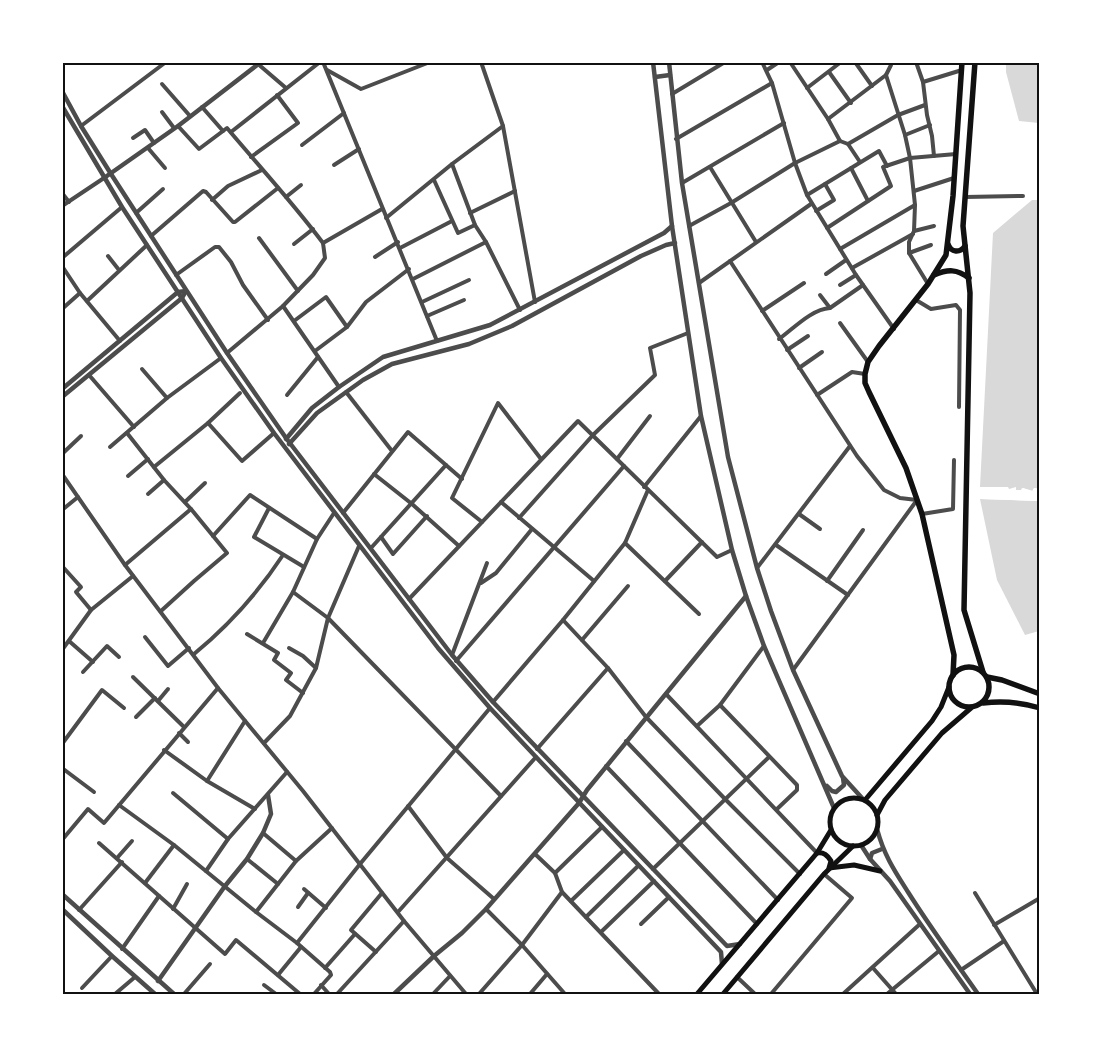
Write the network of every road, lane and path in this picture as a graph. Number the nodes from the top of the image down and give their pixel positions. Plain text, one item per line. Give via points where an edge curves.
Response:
1 (166, 62) edge
2 (322, 62) edge
3 (430, 62) edge
4 (481, 62) edge
5 (653, 62) edge
6 (669, 62) edge
7 (725, 62) edge
8 (762, 62) edge
9 (778, 62) edge
10 (790, 62) edge
11 (841, 62) edge
12 (896, 62) edge
13 (916, 62) edge
14 (962, 62) edge
15 (975, 62) edge
16 (259, 63) edge
17 (855, 63) edge
18 (890, 64) edge
19 (326, 70) junction
20 (767, 70) junction
21 (962, 70) junction
22 (828, 72) junction
23 (670, 75) junction
24 (886, 75) junction
25 (655, 77) junction
26 (923, 82) junction
27 (772, 83) junction
28 (162, 84) dead end
29 (872, 86) junction
30 (286, 88) junction
31 (807, 88) junction
32 (62, 90) edge
33 (672, 94) junction
34 (277, 95) junction
35 (851, 103) junction
36 (925, 105) junction
37 (62, 106) edge
38 (202, 108) junction
39 (162, 112) dead end
40 (64, 113) edge
41 (344, 113) junction
42 (898, 115) junction
43 (190, 116) junction
44 (828, 119) junction
45 (784, 123) junction
46 (930, 125) junction
47 (81, 126) junction
48 (503, 126) junction
49 (176, 127) junction
50 (223, 131) junction
51 (231, 132) junction
52 (905, 135) junction
53 (133, 138) dead end
54 (676, 139) junction
55 (840, 141) junction
56 (154, 143) junction
57 (848, 144) junction
58 (302, 145) dead end
59 (148, 148) junction
60 (359, 149) junction
61 (956, 154) junction
62 (934, 156) junction
63 (251, 157) junction
64 (910, 158) junction
65 (860, 162) junction
66 (795, 163) junction
67 (452, 164) junction
68 (334, 165) dead end
69 (887, 166) junction
70 (710, 167) junction
71 (165, 168) dead end
72 (851, 168) junction
73 (262, 170) junction
74 (113, 172) junction
75 (104, 178) junction
76 (954, 178) junction
77 (434, 180) junction
78 (682, 183) junction
79 (825, 184) junction
80 (301, 185) dead end
81 (278, 188) junction
82 (163, 189) dead end
83 (515, 191) junction
84 (914, 191) junction
85 (62, 192) edge
86 (807, 195) junction
87 (286, 196) junction
88 (1023, 196) dead end
89 (964, 197) junction
90 (212, 200) junction
91 (868, 201) junction
92 (68, 202) junction
93 (731, 203) junction
94 (811, 204) junction
95 (916, 205) junction
96 (62, 206) edge
97 (122, 207) junction
98 (382, 209) junction
99 (816, 211) junction
100 (136, 213) junction
101 (470, 213) junction
102 (386, 218) junction
103 (452, 221) junction
104 (475, 225) junction
105 (672, 226) junction
106 (690, 226) junction
107 (934, 226) dead end
108 (826, 228) junction
109 (313, 229) junction
110 (914, 233) junction
111 (151, 236) junction
112 (259, 238) dead end
113 (652, 239) junction
114 (398, 242) junction
115 (486, 242) junction
116 (756, 242) junction
117 (323, 243) junction
118 (675, 243) junction
119 (294, 244) dead end
120 (948, 244) junction
121 (147, 245) junction
122 (931, 245) dead end
123 (965, 246) junction
124 (400, 248) junction
125 (656, 249) junction
126 (840, 249) junction
127 (909, 253) junction
128 (108, 256) dead end
129 (375, 257) dead end
130 (62, 258) edge
131 (846, 260) junction
132 (730, 261) junction
133 (62, 266) edge
134 (852, 268) junction
135 (409, 269) junction
136 (119, 270) junction
137 (826, 274) dead end
138 (176, 275) junction
139 (856, 275) junction
140 (934, 275) junction
141 (969, 278) junction
142 (413, 279) junction
143 (469, 280) dead end
144 (699, 283) junction
145 (804, 283) dead end
146 (928, 284) junction
147 (840, 285) dead end
148 (863, 285) junction
149 (186, 291) junction
150 (298, 291) junction
151 (178, 292) junction
152 (80, 293) junction
153 (820, 294) dead end
154 (182, 298) junction
155 (464, 300) dead end
156 (916, 300) junction
157 (87, 301) junction
158 (167, 301) junction
159 (422, 302) junction
160 (536, 302) junction
161 (172, 306) junction
162 (283, 306) junction
163 (830, 308) junction
164 (62, 310) edge
165 (520, 310) junction
166 (762, 311) junction
167 (427, 316) junction
168 (268, 320) junction
169 (294, 321) junction
170 (840, 323) dead end
171 (348, 326) junction
172 (894, 329) junction
173 (688, 332) junction
174 (808, 336) dead end
175 (779, 338) junction
176 (120, 341) junction
177 (437, 341) junction
178 (787, 350) junction
179 (315, 352) junction
180 (822, 352) dead end
181 (227, 353) junction
182 (318, 357) junction
183 (221, 358) junction
184 (868, 362) junction
185 (799, 368) junction
186 (142, 369) dead end
187 (865, 374) junction
188 (89, 375) junction
189 (339, 387) junction
190 (62, 389) edge
191 (346, 392) junction
192 (240, 393) dead end
193 (287, 395) dead end
194 (817, 395) junction
195 (62, 397) edge
196 (167, 398) junction
197 (959, 407) dead end
198 (312, 408) junction
199 (317, 413) junction
200 (650, 416) dead end
201 (701, 416) junction
202 (208, 424) junction
203 (134, 427) junction
204 (127, 433) junction
205 (274, 433) junction
206 (593, 435) junction
207 (81, 436) dead end
208 (286, 438) junction
209 (291, 443) junction
210 (283, 445) junction
211 (850, 446) junction
212 (110, 447) dead end
213 (392, 451) junction
214 (62, 454) edge
215 (148, 459) junction
216 (541, 459) junction
217 (617, 459) junction
218 (954, 460) dead end
219 (446, 465) junction
220 (624, 466) junction
221 (154, 467) junction
222 (62, 474) edge
223 (374, 474) junction
224 (128, 476) dead end
225 (462, 479) junction
226 (164, 480) junction
227 (205, 483) dead end
228 (646, 489) junction
229 (148, 494) dead end
230 (78, 497) junction
231 (917, 500) junction
232 (185, 502) junction
233 (501, 502) junction
234 (412, 504) junction
235 (269, 508) junction
236 (191, 509) junction
237 (62, 510) edge
238 (334, 513) junction
239 (343, 513) junction
240 (799, 514) junction
241 (922, 514) junction
242 (427, 516) junction
243 (519, 518) junction
244 (482, 522) junction
245 (532, 529) junction
246 (820, 529) dead end
247 (863, 530) dead end
248 (213, 536) junction
249 (381, 537) junction
250 (318, 539) junction
251 (625, 542) junction
252 (702, 542) junction
253 (776, 545) junction
254 (359, 546) junction
255 (459, 546) junction
256 (554, 547) junction
257 (370, 548) junction
258 (732, 550) junction
259 (283, 555) junction
260 (487, 563) dead end
261 (125, 565) junction
262 (62, 566) edge
263 (304, 566) junction
264 (757, 568) junction
265 (133, 576) junction
266 (827, 580) junction
267 (594, 581) junction
268 (665, 581) junction
269 (480, 584) junction
270 (628, 586) dead end
271 (293, 592) junction
272 (848, 595) junction
273 (746, 596) junction
274 (410, 599) junction
275 (91, 610) junction
276 (161, 611) junction
277 (699, 614) dead end
278 (328, 618) junction
279 (563, 620) junction
280 (247, 634) dead end
281 (145, 638) dead end
282 (582, 640) junction
283 (69, 641) junction
284 (263, 643) junction
285 (764, 646) junction
286 (189, 648) junction
287 (289, 648) dead end
288 (62, 650) edge
289 (194, 654) junction
290 (452, 655) junction
291 (119, 657) dead end
292 (456, 661) junction
293 (93, 662) junction
294 (316, 668) junction
295 (608, 668) junction
296 (793, 670) junction
297 (83, 672) dead end
298 (985, 674) junction
299 (953, 675) junction
300 (133, 677) dead end
301 (949, 687) junction
302 (218, 688) junction
303 (168, 689) dead end
304 (303, 693) junction
305 (666, 694) junction
306 (1040, 694) edge
307 (156, 699) junction
308 (493, 702) junction
309 (983, 702) junction
310 (720, 705) junction
311 (124, 708) dead end
312 (490, 708) junction
313 (971, 708) junction
314 (1040, 708) edge
315 (136, 717) dead end
316 (646, 717) junction
317 (246, 721) junction
318 (697, 726) junction
319 (184, 727) junction
320 (179, 733) junction
321 (626, 741) junction
322 (188, 742) dead end
323 (264, 743) junction
324 (62, 744) edge
325 (456, 749) junction
326 (537, 749) junction
327 (164, 750) junction
328 (536, 757) junction
329 (769, 757) junction
330 (606, 766) junction
331 (62, 768) edge
332 (287, 772) junction
333 (842, 776) junction
334 (747, 778) junction
335 (207, 781) junction
336 (824, 783) junction
337 (94, 792) dead end
338 (173, 793) dead end
339 (268, 794) junction
340 (501, 796) junction
341 (582, 796) junction
342 (863, 799) junction
343 (725, 800) junction
344 (578, 802) junction
345 (119, 805) junction
346 (408, 806) junction
347 (834, 808) junction
348 (255, 809) junction
349 (776, 809) junction
350 (878, 815) junction
351 (702, 822) junction
352 (602, 827) junction
353 (332, 828) junction
354 (830, 830) junction
355 (877, 830) junction
356 (263, 833) junction
357 (62, 840) edge
358 (228, 840) junction
359 (132, 841) dead end
360 (99, 843) dead end
361 (679, 843) junction
362 (174, 845) junction
363 (861, 845) junction
364 (853, 846) junction
365 (882, 849) junction
366 (624, 850) junction
367 (817, 853) junction
368 (535, 854) junction
369 (117, 858) junction
370 (447, 858) junction
371 (247, 859) junction
372 (870, 859) junction
373 (296, 861) junction
374 (122, 862) junction
375 (360, 864) junction
376 (638, 866) junction
377 (829, 868) junction
378 (653, 869) junction
379 (206, 870) junction
380 (880, 871) junction
381 (555, 873) junction
382 (800, 874) junction
383 (824, 874) junction
384 (654, 881) junction
385 (145, 883) junction
386 (188, 884) dead end
387 (278, 884) junction
388 (225, 886) junction
389 (304, 890) dead end
390 (562, 892) junction
391 (308, 893) junction
392 (382, 893) junction
393 (975, 893) dead end
394 (62, 894) edge
395 (159, 896) junction
396 (668, 897) junction
397 (1040, 898) edge
398 (494, 899) junction
399 (778, 900) junction
400 (571, 901) junction
401 (298, 906) dead end
402 (326, 908) junction
403 (62, 909) edge
404 (173, 909) junction
405 (486, 909) junction
406 (80, 910) junction
407 (256, 912) junction
408 (398, 912) junction
409 (586, 917) junction
410 (404, 921) junction
411 (641, 924) dead end
412 (757, 924) junction
413 (920, 924) junction
414 (994, 925) junction
415 (195, 928) junction
416 (601, 932) junction
417 (354, 934) junction
418 (1004, 941) junction
419 (740, 944) junction
420 (299, 945) junction
421 (522, 945) junction
422 (122, 949) junction
423 (939, 951) junction
424 (376, 952) junction
425 (112, 956) junction
426 (434, 956) junction
427 (210, 964) dead end
428 (722, 964) junction
429 (325, 968) junction
430 (873, 968) junction
431 (961, 970) junction
432 (547, 974) junction
433 (278, 975) junction
434 (450, 976) junction
435 (135, 977) junction
436 (737, 977) junction
437 (158, 981) junction
438 (264, 985) dead end
439 (321, 985) junction
440 (82, 988) dead end
441 (892, 990) junction
442 (115, 994) edge
443 (156, 994) edge
444 (174, 994) edge
445 (184, 994) edge
446 (276, 994) edge
447 (298, 994) edge
448 (314, 994) edge
449 (329, 994) edge
450 (337, 994) edge
451 (394, 994) edge
452 (433, 994) edge
453 (466, 994) edge
454 (479, 994) edge
455 (530, 994) edge
456 (565, 994) edge
457 (659, 994) edge
458 (697, 994) edge
459 (723, 994) edge
460 (754, 994) edge
461 (771, 994) edge
462 (843, 994) edge
463 (887, 994) edge
464 (896, 994) edge
465 (970, 994) edge
466 (978, 994) edge
467 (1037, 994) edge

1 - 47 street
2 - 19 street
2 - 30 street
3 - 19 street via 361,89
4 - 48 street
5 - 25 street
6 - 23 street
7 - 33 street
8 - 20 street
9 - 20 street
10 - 31 street
11 - 22 street
12 - 18 street
13 - 26 street
14 - 21 main road
15 - 89 main road
16 - 30 street
16 - 38 street
17 - 29 street
18 - 24 street
19 - 41 street
20 - 27 street
21 - 26 street
21 - 61 main road
22 - 31 street
22 - 35 street
23 - 25 street
23 - 33 street
24 - 29 street
24 - 42 street
25 - 105 street
26 - 36 street
27 - 45 street
27 - 54 street
28 - 43 street
29 - 35 street
30 - 34 street
31 - 44 street
32 - 47 street
33 - 54 street
34 - 51 street
34 - 63 street via 298,123
35 - 44 street
36 - 42 street
36 - 46 street
37 - 40 street
38 - 43 street
38 - 50 street
39 - 49 street
40 - 75 street
41 - 58 street
41 - 60 street
42 - 52 street
42 - 57 street
43 - 49 street
44 - 55 street
45 - 66 street
45 - 70 street
46 - 52 street
46 - 62 street
47 - 74 street
48 - 67 street
48 - 83 street
49 - 50 street via 199,149
49 - 56 street
50 - 51 street via 227,128
51 - 63 street
52 - 64 street
53 - 56 street via 145,130
54 - 78 street
55 - 57 street
55 - 66 street
56 - 59 street
57 - 65 street
59 - 71 street
59 - 74 street
60 - 68 street
60 - 98 street
61 - 62 street
61 - 76 main road
62 - 64 street
63 - 73 street
64 - 69 street
64 - 84 street
65 - 69 street via 879,151
65 - 72 street
66 - 86 street
66 - 93 street
67 - 77 street
67 - 101 street
69 - 91 street via 882,167 891,186
70 - 78 street
70 - 93 street
72 - 79 street
72 - 91 street
73 - 81 street
73 - 90 street via 228,186
74 - 75 street
74 - 100 street
75 - 92 street
75 - 97 street
76 - 84 street
76 - 120 main road
77 - 102 street
77 - 103 street
78 - 106 street
79 - 86 street
79 - 99 street via 834,200
80 - 87 street
81 - 87 street
81 - 90 street via 236,222 230,222
82 - 100 street
83 - 101 street
83 - 160 street
84 - 95 street
85 - 92 street
86 - 94 street
87 - 109 street
88 - 89 street
89 - 123 main road
90 - 111 street via 203,191
91 - 108 street
92 - 96 street
93 - 106 street
93 - 116 street
94 - 99 street
94 - 116 street
95 - 110 street
95 - 126 street
97 - 121 street
97 - 130 street
98 - 102 street
98 - 117 street
99 - 108 street
100 - 111 street
101 - 104 street
102 - 114 street
103 - 104 street via 458,233
103 - 124 street
104 - 115 street
105 - 113 street
105 - 118 street
106 - 144 street
107 - 110 street
108 - 126 street
109 - 117 street
109 - 119 street
110 - 127 street via 909,242
110 - 134 street
111 - 138 street
112 - 150 street
113 - 125 street via 657,243
113 - 160 street
114 - 124 street
114 - 129 street
115 - 142 street
115 - 165 street
116 - 132 street
117 - 150 street via 321,265
118 - 125 street
118 - 173 street
120 - 123 main road via 956,252
120 - 140 main road via 946,255
121 - 136 street
121 - 151 street
122 - 127 street
123 - 141 main road
124 - 135 street
125 - 191 street via 512,326 469,344 392,364
126 - 131 street
127 - 146 street
128 - 136 street
131 - 134 street
131 - 137 street
132 - 144 street
132 - 166 street
133 - 152 street
134 - 139 street
135 - 142 street
135 - 171 street via 366,302
136 - 157 street
138 - 149 street
138 - 168 street via 215,247 220,247
139 - 147 street
139 - 148 street
140 - 141 main road via 952,270
140 - 146 main road
141 - 298 main road via 964,610
142 - 159 street
143 - 159 street
144 - 264 street via 728,457
145 - 166 street
146 - 156 main road
148 - 163 street
148 - 172 street
149 - 151 street
149 - 154 street
149 - 181 street
150 - 162 street
151 - 154 street
151 - 158 street
152 - 157 street
152 - 164 street
153 - 163 street
154 - 161 street
154 - 183 street
155 - 167 street
156 - 172 main road
156 - 197 street via 931,309 956,305 960,310
157 - 176 street
158 - 161 street
158 - 176 street
159 - 167 street
160 - 165 street
161 - 188 street
162 - 168 street
162 - 169 street
163 - 175 street via 823,308
165 - 177 street via 490,325
166 - 175 street
167 - 177 street
168 - 181 street
169 - 171 street via 326,297
169 - 179 street
170 - 184 street
171 - 179 street
172 - 184 main road
173 - 201 street
173 - 206 street via 650,348 655,375
174 - 178 street
175 - 178 street
176 - 190 street
177 - 189 street via 383,357
178 - 185 street
179 - 182 street
180 - 185 street
181 - 208 street
182 - 189 street
182 - 193 street
183 - 196 street
183 - 205 street
184 - 187 main road
185 - 194 street
186 - 196 street
187 - 194 street via 852,372
187 - 231 main road via 869,392 906,468
188 - 195 street
188 - 203 street
189 - 198 street
191 - 199 street
191 - 213 street
192 - 202 street
194 - 211 street
196 - 203 street
198 - 199 street
198 - 208 street
199 - 209 street
200 - 217 street
201 - 228 street
201 - 258 street
202 - 205 street via 242,461
202 - 221 street
203 - 204 street
204 - 212 street
204 - 215 street
205 - 210 street
206 - 216 street via 578,421
206 - 217 street
206 - 243 street
207 - 214 street
208 - 209 street
208 - 210 street
209 - 210 street
209 - 239 street
210 - 238 street
211 - 231 street via 884,490 900,498
211 - 240 street
213 - 219 street via 408,432
213 - 223 street
215 - 221 street
215 - 224 street
216 - 225 street via 498,403
216 - 233 street
217 - 220 street
218 - 241 street via 953,509
219 - 225 street
219 - 234 street
220 - 228 street
220 - 256 street
221 - 226 street
222 - 230 street
223 - 234 street
223 - 239 street
225 - 244 street via 452,498
226 - 229 street
226 - 232 street
227 - 232 street
228 - 251 street
228 - 252 street
230 - 237 street
230 - 261 street
231 - 241 main road
231 - 272 street
232 - 236 street
233 - 243 street
233 - 244 street
234 - 242 street
234 - 249 street
235 - 248 street via 250,495
235 - 250 street
235 - 259 street via 254,537
236 - 248 street
236 - 261 street
238 - 250 street
238 - 254 street
239 - 257 street
240 - 246 street
240 - 253 street
241 - 299 main road via 954,655
242 - 249 street via 393,554
242 - 255 street
243 - 245 street
244 - 255 street
245 - 256 street
245 - 269 street via 496,573
247 - 266 street
248 - 276 street via 227,553
249 - 257 street
250 - 263 street
251 - 267 street
251 - 268 street
252 - 258 street via 717,557
252 - 268 street
253 - 264 street
253 - 266 street
254 - 278 street
254 - 312 street via 438,648
255 - 274 street
256 - 267 street
256 - 292 street
257 - 274 street
258 - 273 street
259 - 263 street
259 - 289 street via 248,601 218,634
260 - 269 street
261 - 265 street
262 - 275 street via 81,587 76,592
263 - 271 street
264 - 296 street
265 - 275 street
265 - 276 street
266 - 272 street
267 - 279 street
268 - 277 street
269 - 290 street
270 - 282 street
271 - 278 street
271 - 284 street
272 - 296 street
273 - 285 street
273 - 305 street
274 - 290 street
275 - 283 street
276 - 286 street
278 - 294 street
278 - 325 street
279 - 282 street
279 - 308 street
280 - 284 street
281 - 286 street via 168,666
282 - 295 street
283 - 288 street
283 - 293 street
284 - 304 street via 278,653 274,660 291,673 286,680
285 - 310 street
285 - 336 street
286 - 289 street
287 - 294 street
289 - 302 street
290 - 292 street
291 - 293 street via 107,646
292 - 308 street
293 - 297 street
294 - 304 street
295 - 316 street
295 - 326 street
296 - 333 street
298 - 299 main road via 970,666
298 - 306 main road
298 - 309 main road via 990,690
299 - 301 main road
300 - 307 street
301 - 313 main road via 953,700
301 - 342 main road via 932,721
302 - 317 street
302 - 319 street
303 - 307 street
304 - 323 street via 290,716
305 - 316 street
305 - 318 street
307 - 315 street
307 - 319 street
308 - 326 street
309 - 313 main road
309 - 314 main road via 1001,701
310 - 318 street
310 - 329 street
311 - 324 street via 102,690
312 - 325 street
312 - 328 street
313 - 350 main road via 942,733 885,800
316 - 321 street
316 - 343 street
317 - 323 street
317 - 335 street
318 - 334 street
319 - 320 street
320 - 322 street
320 - 327 street
321 - 330 street
321 - 351 street
323 - 332 street
325 - 340 street
325 - 346 street
326 - 341 street
327 - 335 street
327 - 345 street
328 - 340 street
328 - 344 street
329 - 334 street
329 - 349 street via 798,787
330 - 341 street
330 - 361 street
331 - 337 street
332 - 339 street
332 - 353 street
333 - 336 street via 844,785 836,792
333 - 342 street
334 - 343 street
334 - 349 street
335 - 348 street
336 - 347 street
338 - 358 street
339 - 348 street
339 - 356 street via 270,814
340 - 370 street
341 - 344 street
341 - 378 street
342 - 347 main road via 846,798
342 - 350 main road
343 - 351 street
343 - 382 street
344 - 352 street
344 - 368 street
345 - 357 street via 104,823 88,810
345 - 362 street
346 - 370 street
346 - 375 street
347 - 354 main road via 830,815
348 - 358 street
349 - 367 street
350 - 355 main road
351 - 361 street
351 - 399 street
352 - 366 street
352 - 381 street
353 - 373 street
353 - 375 street
354 - 364 main road via 839,842
354 - 367 main road
355 - 363 main road
355 - 365 street
356 - 371 street
356 - 373 street
358 - 379 street
359 - 369 street
360 - 369 street
361 - 378 street
361 - 412 street
362 - 379 street
362 - 385 street
363 - 364 main road
363 - 372 street
364 - 377 main road
365 - 372 street via 872,853
365 - 431 street via 916,906
366 - 376 street
366 - 400 street
367 - 377 main road via 827,855 831,861
367 - 382 main road
368 - 381 street
368 - 398 street
369 - 374 street
370 - 398 street
370 - 408 street
371 - 387 street
371 - 388 street
372 - 380 street
373 - 387 street
374 - 385 street
374 - 406 street
375 - 392 street
375 - 402 street
376 - 384 street
376 - 409 street
377 - 380 main road via 854,865
377 - 383 main road
378 - 419 street via 727,946
379 - 388 street
380 - 413 street
381 - 390 street
382 - 399 main road
383 - 436 main road
383 - 461 street via 852,898
384 - 396 street
384 - 416 street
385 - 395 street
386 - 404 street
387 - 407 street
388 - 407 street
388 - 415 street
389 - 391 street
390 - 400 street
390 - 421 street
391 - 401 street
391 - 402 street
392 - 408 street
392 - 417 street via 351,929
393 - 414 street
394 - 406 street
395 - 404 street
395 - 422 street
396 - 411 street
396 - 428 street via 721,952
397 - 414 street
398 - 405 street
399 - 412 main road
400 - 409 street
402 - 420 street
403 - 425 street
404 - 415 street
405 - 421 street
405 - 426 street
406 - 422 street
407 - 420 street
408 - 410 street
409 - 416 street
410 - 424 street
410 - 426 street
412 - 419 main road
413 - 423 street
413 - 430 street
414 - 418 street
415 - 433 street via 224,954 236,940
415 - 437 street
416 - 457 street
417 - 424 street
417 - 429 street
418 - 431 street
418 - 467 street
419 - 428 main road
420 - 429 street
420 - 433 street
421 - 432 street
421 - 454 street
422 - 437 street
423 - 441 street
423 - 465 street
424 - 450 street
425 - 435 street
425 - 440 street
426 - 434 street
426 - 451 street
427 - 445 street
428 - 458 main road
429 - 439 street via 331,975
430 - 441 street
430 - 462 street
431 - 466 street
432 - 455 street
432 - 456 street
433 - 447 street
434 - 452 street
434 - 453 street
435 - 442 street
435 - 443 street
436 - 459 main road
436 - 460 street
437 - 444 street
438 - 446 street
439 - 448 street
439 - 449 street
441 - 463 street
441 - 464 street

